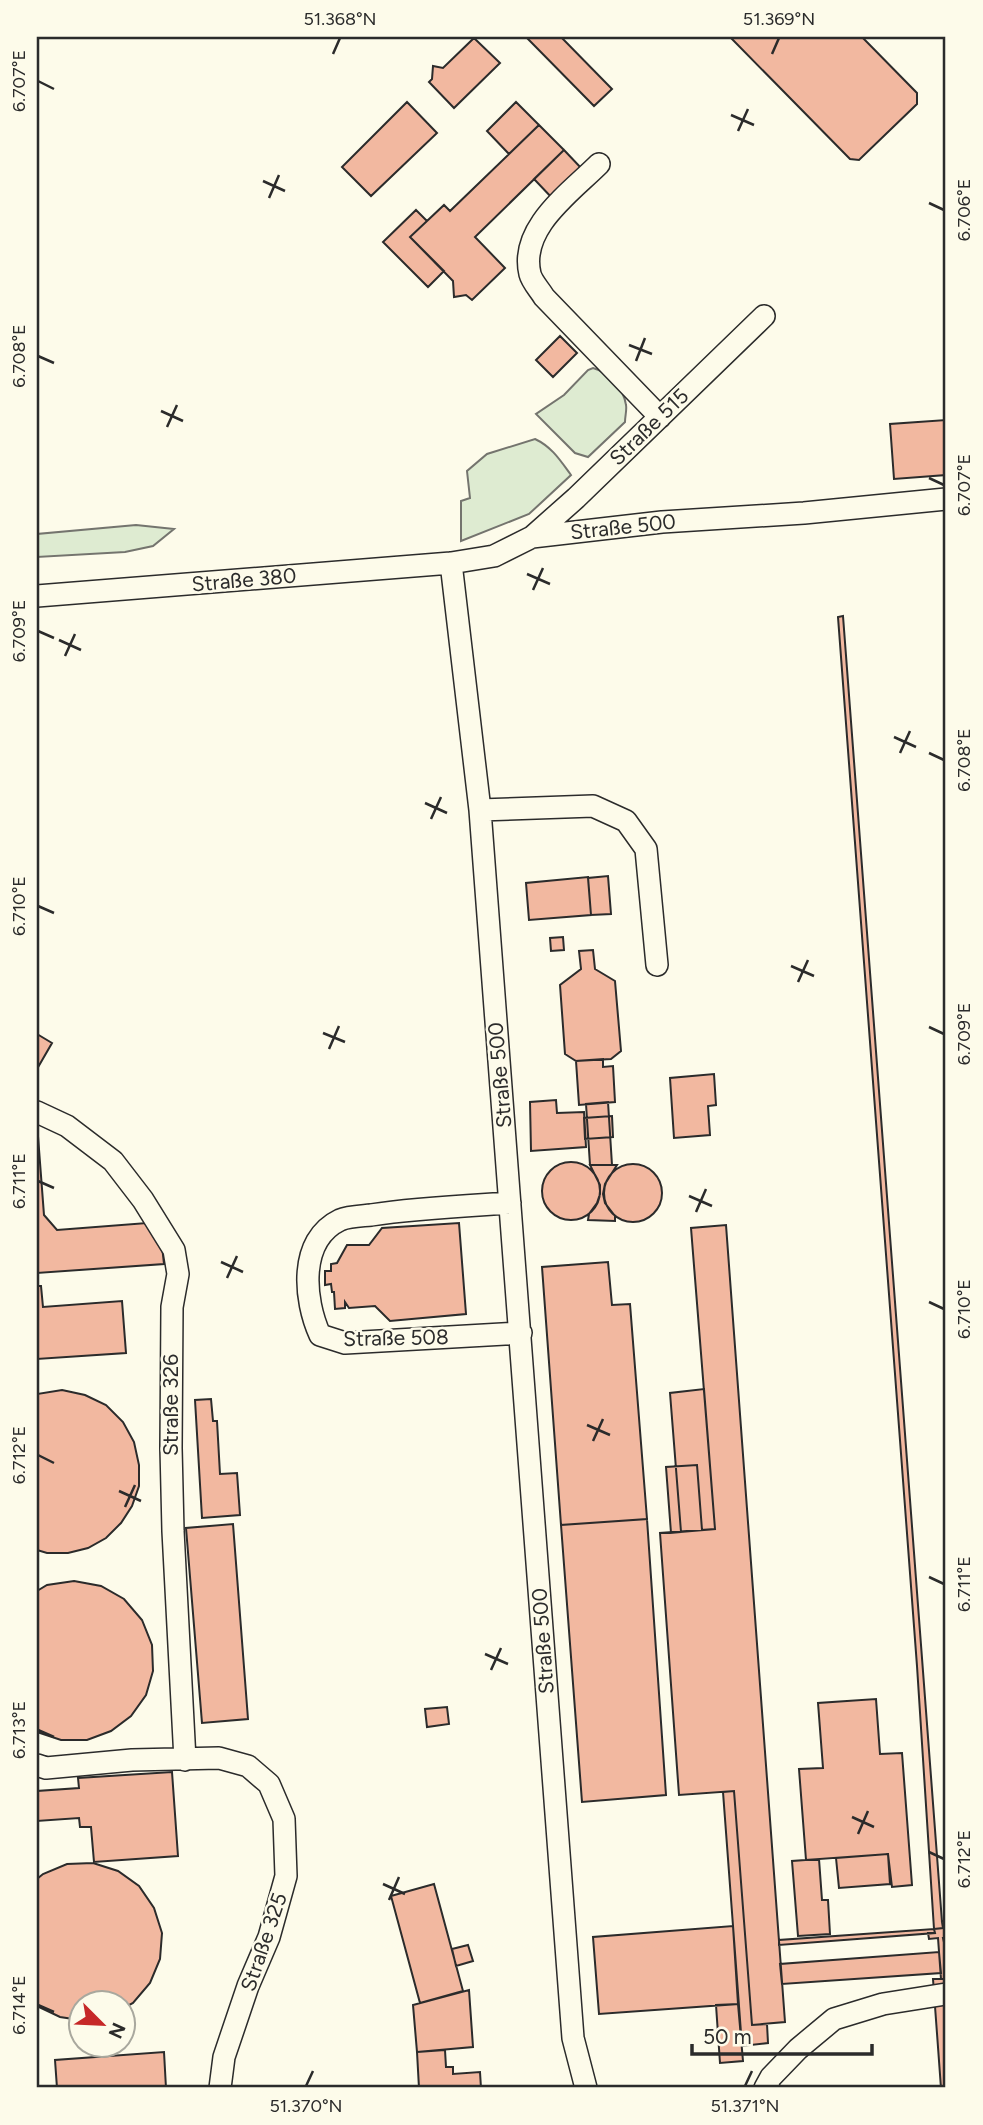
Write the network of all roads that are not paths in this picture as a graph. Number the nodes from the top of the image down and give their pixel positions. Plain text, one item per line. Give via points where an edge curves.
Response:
1 (599, 164) dead end
2 (764, 316) dead end
3 (660, 416) junction
4 (946, 499) edge
5 (532, 537) junction
6 (451, 563) junction
7 (37, 596) edge
8 (480, 810) junction
9 (657, 965) dead end
10 (37, 1112) edge
11 (510, 1203) junction
12 (521, 1333) junction
13 (185, 1760) junction
14 (37, 1765) edge
15 (946, 1994) edge
16 (220, 2088) edge
17 (586, 2088) edge
18 (765, 2088) edge

1 - 3 street via 542,221 528,249 531,276 544,297
2 - 3 street, Straße 515
3 - 5 street, Straße 515
4 - 5 street, Straße 500
5 - 6 street, Straße 500 via 494,556
6 - 7 street, Straße 380
6 - 8 street, Straße 500
8 - 9 street via 593,806 626,821 646,849
8 - 11 street, Straße 500
10 - 13 street, Straße 326 via 67,1126 113,1161 174,1250 178,1275 172,1307 171,1448
11 - 12 street, Straße 500
11 - 12 street, Straße 508 via 341,1219 312,1248 309,1296 320,1335 345,1343
12 - 17 street, Straße 500 via 573,2038
13 - 14 street, Straße 325
13 - 16 street, Straße 325 via 219,1758 248,1766 269,1784 284,1819 286,1875 269,1937 224,2057
15 - 18 street via 883,2004 834,2020 798,2049

